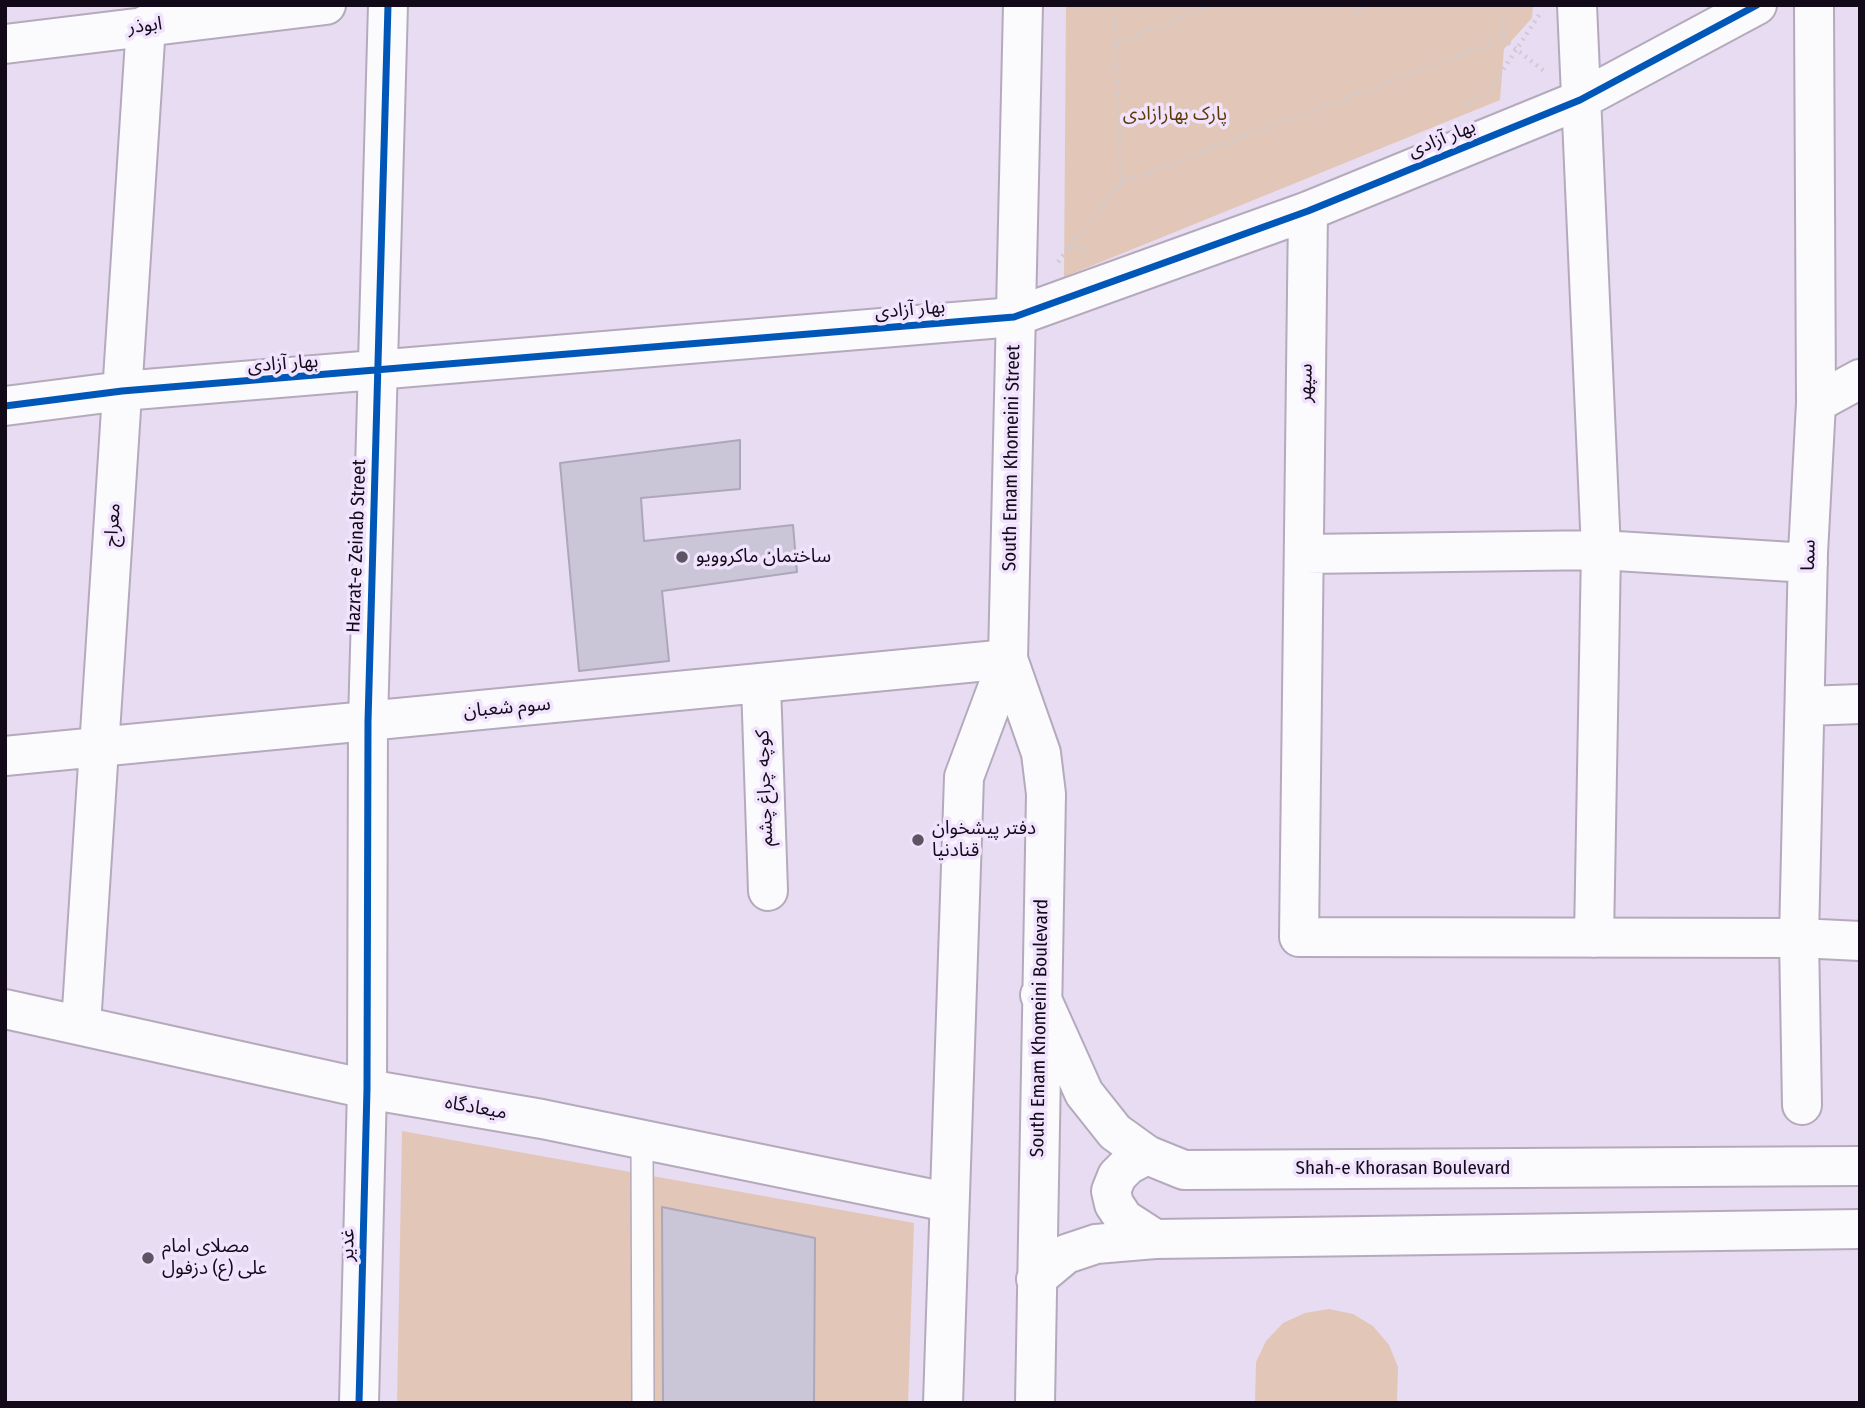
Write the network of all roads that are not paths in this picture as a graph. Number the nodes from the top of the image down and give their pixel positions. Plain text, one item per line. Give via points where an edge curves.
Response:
1 (326, 5) edge
2 (388, 5) edge
3 (1023, 5) edge
4 (1577, 5) edge
5 (1757, 5) edge
6 (1814, 5) edge
7 (146, 25) junction
8 (5, 44) edge
9 (1580, 100) junction
10 (1308, 211) junction
11 (1014, 317) junction
12 (378, 372) junction
13 (1860, 379) edge
14 (122, 391) junction
15 (1816, 403) junction
16 (5, 406) edge
17 (1601, 550) junction
18 (1305, 554) junction
19 (1808, 562) junction
20 (1008, 659) junction
21 (761, 684) junction
22 (1860, 704) edge
23 (1805, 706) junction
24 (368, 722) junction
25 (99, 745) junction
26 (5, 756) edge
27 (768, 891) dead end
28 (1594, 938) junction
29 (1799, 938) junction
30 (1860, 941) edge
31 (1040, 995) junction
32 (5, 1009) edge
33 (81, 1025) junction
34 (367, 1089) junction
35 (1802, 1105) dead end
36 (642, 1140) junction
37 (1147, 1155) junction
38 (1860, 1166) edge
39 (947, 1202) junction
40 (1860, 1229) edge
41 (1155, 1239) junction
42 (1036, 1279) junction
43 (359, 1403) edge
44 (642, 1403) edge
45 (943, 1403) edge
46 (1034, 1403) edge

1 - 7 street, ابوذر
2 - 12 street, Hazrat-e Zeinab Street
3 - 11 street, South Emam Khomeini Street
4 - 9 street
5 - 9 street, بهار آزادی
6 - 15 street, سما
7 - 8 street, ابوذر
7 - 14 street, معراج
9 - 10 street, بهار آزادی
9 - 17 street
10 - 11 street, بهار آزادی
10 - 18 street, سپهر
11 - 12 street, بهار آزادی
11 - 20 street, South Emam Khomeini Street
12 - 14 street, بهار آزادی
12 - 24 street, Hazrat-e Zeinab Street
13 - 15 street
14 - 16 street, بهار آزادی
14 - 25 street, معراج
15 - 19 street, سما
17 - 18 street
17 - 19 street
17 - 28 street
18 - 28 street, سپهر via 1299,937
19 - 23 street, سما
20 - 21 street, سوم شعبان
20 - 31 street, South Emam Khomeini Boulevard via 1041,753 1046,794
20 - 39 street via 964,776
21 - 24 street, سوم شعبان
21 - 27 street, کوچه چراغ چشم
22 - 23 street
23 - 29 street, سما
24 - 25 street, سوم شعبان
24 - 34 street, Hazrat-e Zeinab Street
25 - 26 street, سوم شعبان
25 - 33 street, معراج
28 - 29 street
29 - 30 street
29 - 35 street, سما
31 - 37 street, Shah-e Khorasan Boulevard via 1084,1093 1115,1132
31 - 42 street, South Emam Khomeini Boulevard
32 - 33 street, میعادگاه
33 - 34 street, میعادگاه
34 - 36 street, میعادگاه
34 - 43 street, غدیر
36 - 39 street, میعادگاه
36 - 44 lane
37 - 38 street, Shah-e Khorasan Boulevard via 1184,1170
37 - 41 street via 1128,1165 1111,1191 1124,1219
39 - 45 street
40 - 41 street
41 - 42 street via 1096,1244 1066,1255
42 - 46 street, South Emam Khomeini Boulevard

